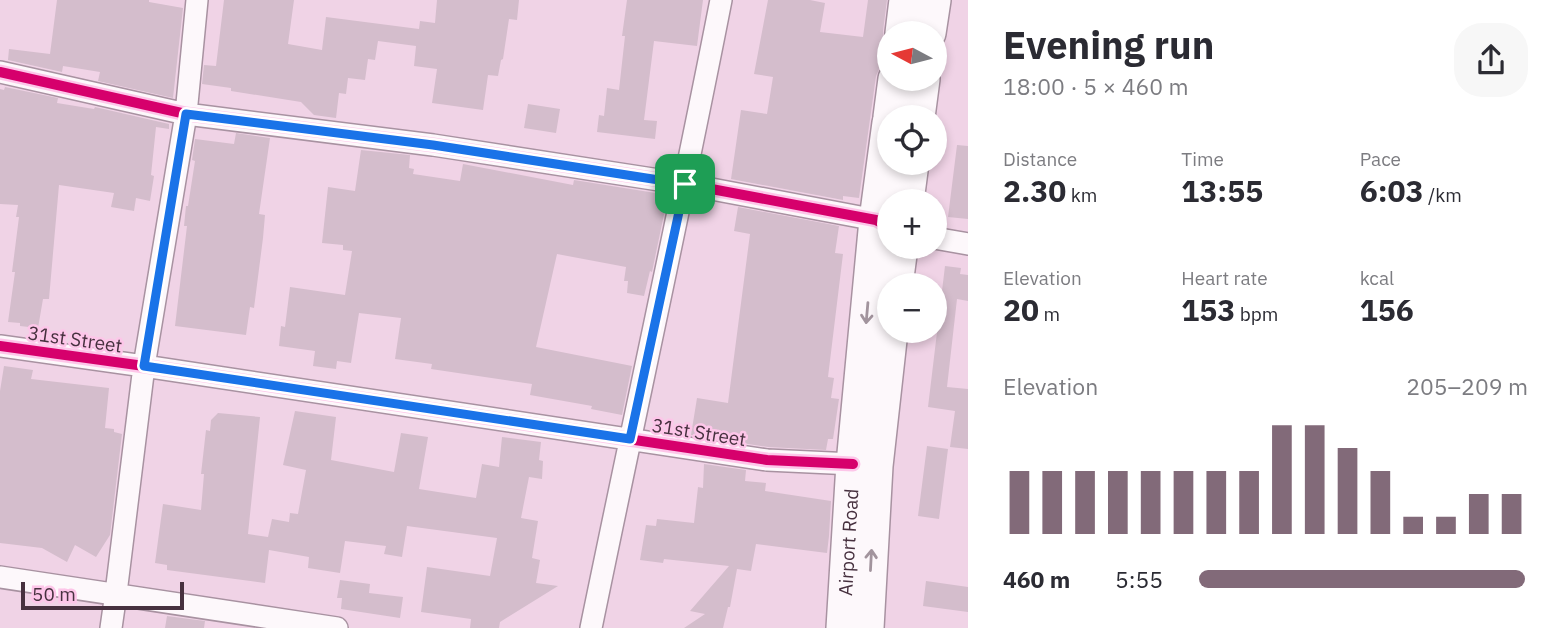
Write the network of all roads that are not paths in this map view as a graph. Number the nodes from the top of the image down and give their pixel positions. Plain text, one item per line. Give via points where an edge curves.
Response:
1 (197, 0) edge
2 (721, 0) edge
3 (906, 0) edge
4 (934, 0) edge
5 (903, 21) edge
6 (931, 21) edge
7 (0, 72) edge
8 (186, 114) junction
9 (685, 184) junction
10 (877, 222) edge
11 (947, 240) edge
12 (968, 244) edge
13 (878, 259) edge
14 (890, 343) edge
15 (0, 346) edge
16 (144, 366) junction
17 (630, 439) junction
18 (853, 464) junction
19 (0, 577) edge
20 (116, 593) junction
21 (111, 628) edge
22 (337, 628) edge
23 (591, 628) edge
24 (843, 628) edge
25 (867, 628) edge

1 - 8 street
2 - 9 street
3 - 5 main road
4 - 6 main road
7 - 8 street
8 - 9 street via 433,145
8 - 16 street
9 - 10 street
9 - 17 street
11 - 12 street
13 -> 18 main road, Airport Road
25 -> 14 main road, Airport Road via 876,466
15 - 16 street, 31st Street
16 - 17 street, 31st Street
16 - 20 street
17 - 18 street, 31st Street via 767,460
17 - 23 street
18 - 24 main road, Airport Road
19 - 20 street
20 - 21 street
20 - 22 street

